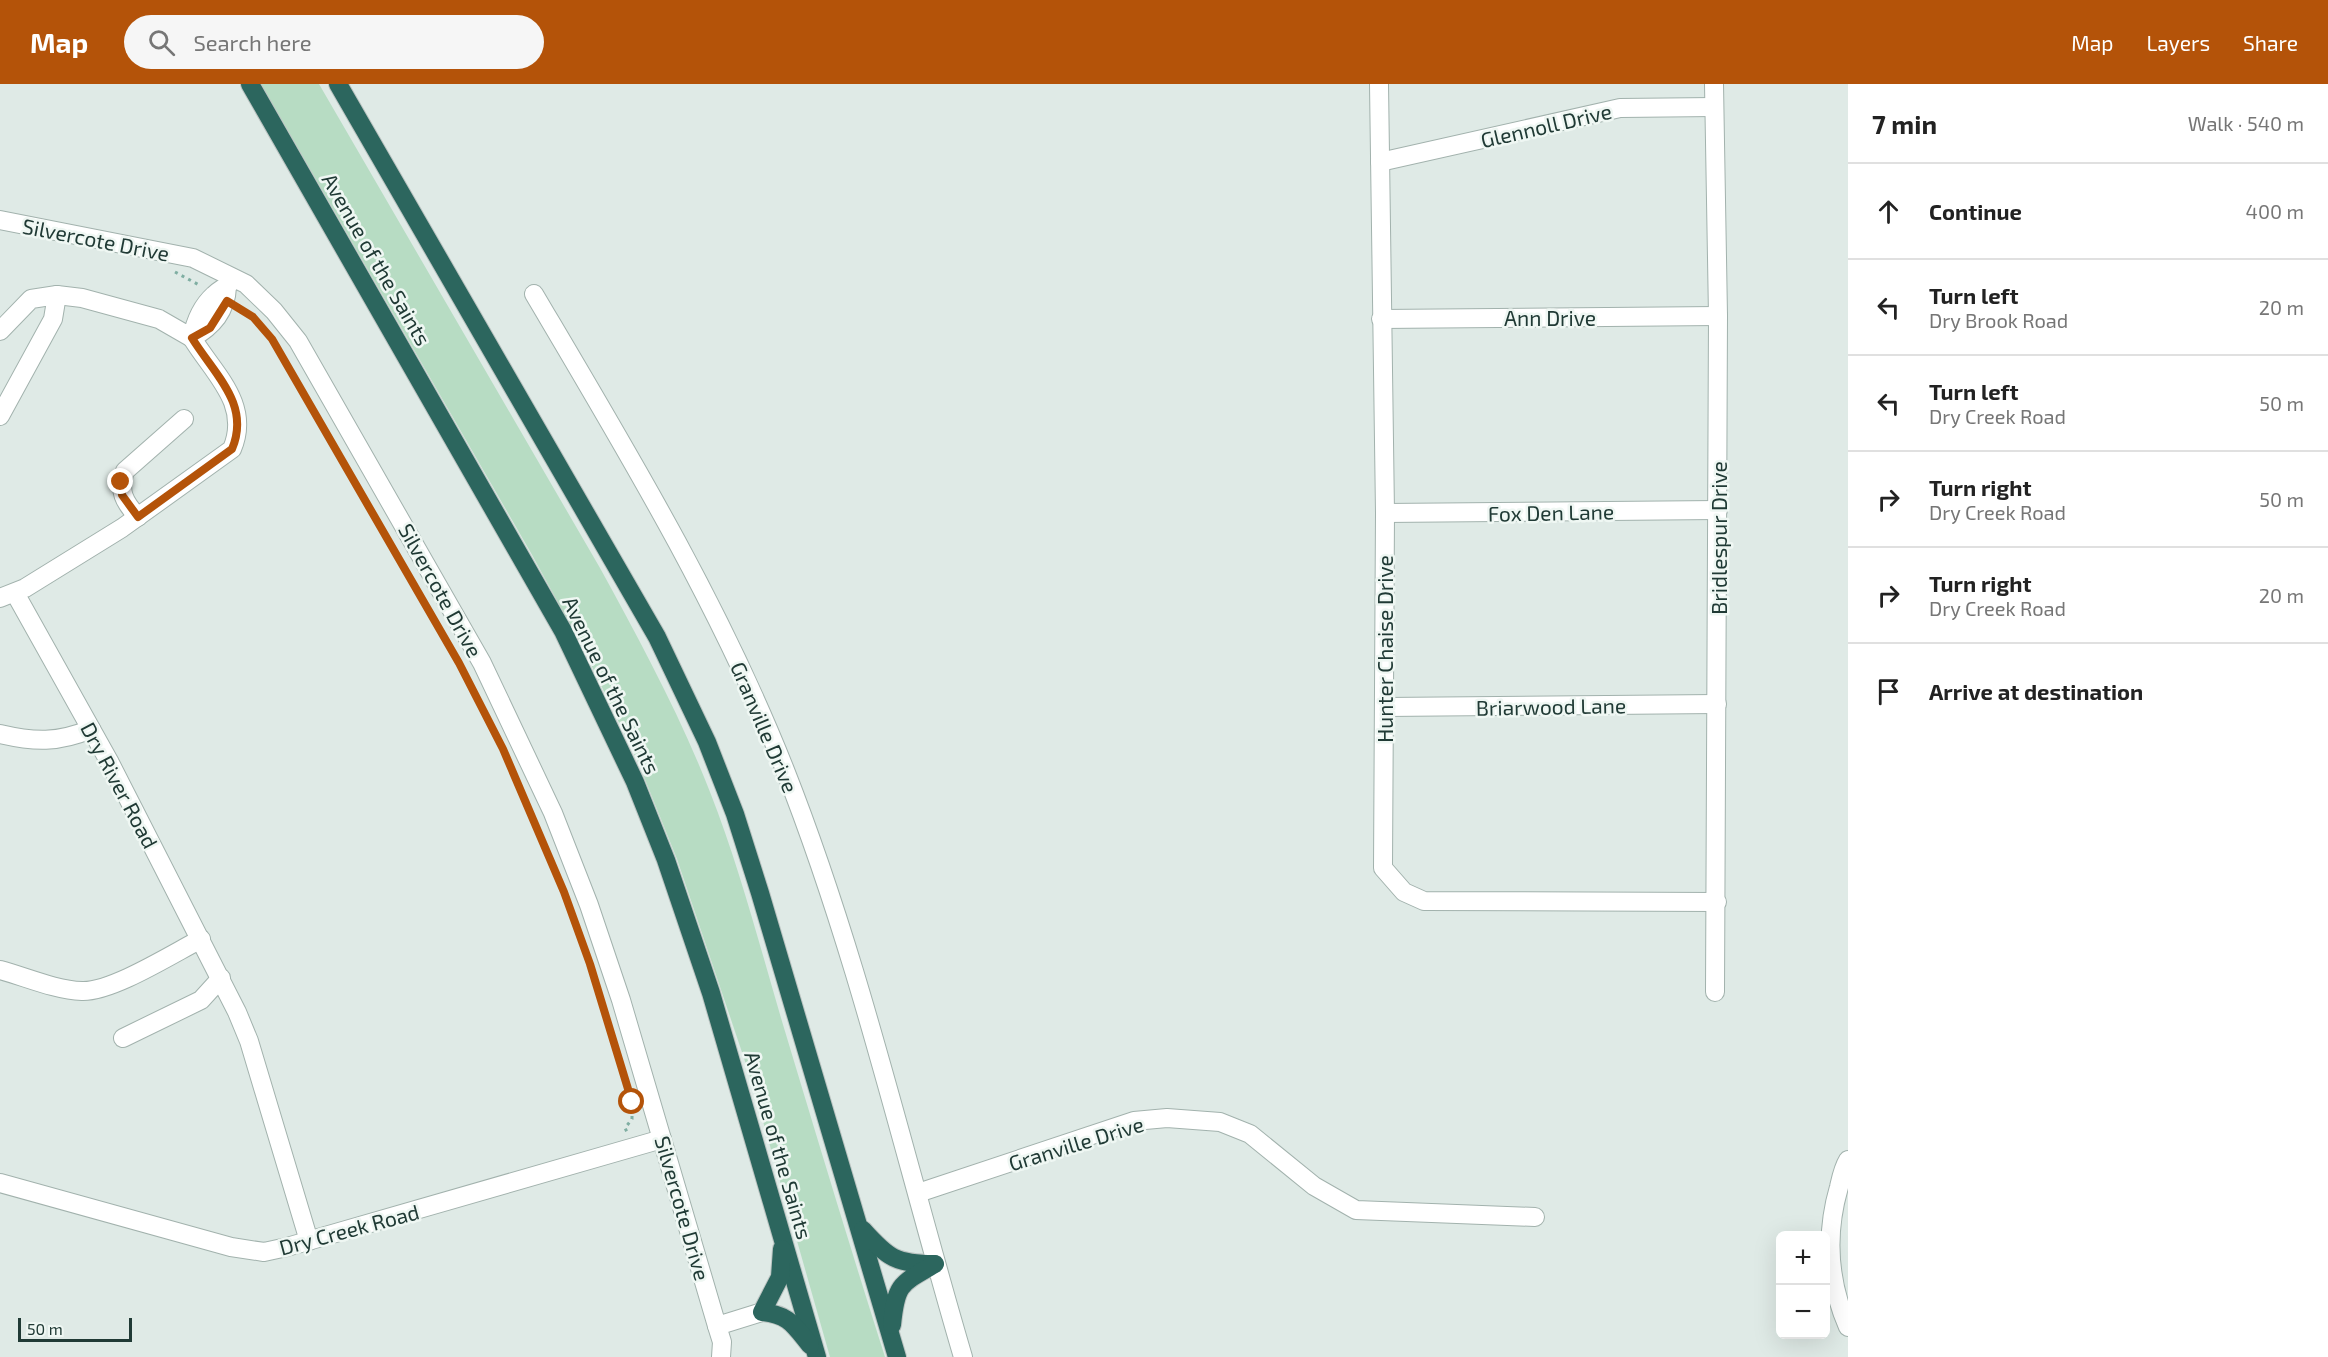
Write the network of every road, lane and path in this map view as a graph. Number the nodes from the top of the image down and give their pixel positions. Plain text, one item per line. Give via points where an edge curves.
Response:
1 (250, 84) edge
2 (338, 84) edge
3 (1379, 84) edge
4 (1714, 84) edge
5 (1714, 107) junction
6 (1380, 162) junction
7 (0, 220) edge
8 (164, 269) dead end
9 (226, 290) junction
10 (534, 294) dead end
11 (57, 295) junction
12 (1718, 316) junction
13 (1382, 318) junction
14 (0, 331) edge
15 (192, 338) junction
16 (0, 416) edge
17 (184, 419) dead end
18 (1718, 510) junction
19 (1385, 513) junction
20 (138, 517) junction
21 (8, 596) edge
22 (1717, 704) junction
23 (1385, 707) junction
24 (91, 729) junction
25 (0, 734) edge
26 (498, 739) dead end
27 (513, 770) dead end
28 (1717, 902) junction
29 (201, 939) junction
30 (583, 943) dead end
31 (0, 970) edge
32 (594, 975) dead end
33 (221, 978) junction
34 (1715, 992) dead end
35 (123, 1038) dead end
36 (662, 1139) junction
37 (636, 1147) junction
38 (1848, 1161) edge
39 (0, 1183) edge
40 (918, 1193) junction
41 (1841, 1207) edge
42 (1535, 1217) dead end
43 (859, 1226) junction
44 (783, 1239) junction
45 (309, 1241) junction
46 (935, 1264) junction
47 (762, 1312) junction
48 (717, 1326) junction
49 (1848, 1327) edge
50 (891, 1334) junction
51 (817, 1355) edge
52 (721, 1357) edge
53 (897, 1357) edge
54 (963, 1357) edge

1 - 44 highway, Avenue of the Saints via 522,558 601,706 666,860 694,940
2 - 43 highway via 657,637 694,711 735,814
3 - 6 street, Hunter Chaise Drive
4 - 5 street, Bridlespur Drive
5 - 6 street, Glennoll Drive via 1620,108
5 - 12 street, Bridlespur Drive
6 - 13 street, Hunter Chaise Drive
7 - 9 street, Silvercote Drive via 193,258
8 - 9 path
9 - 15 street via 195,321
9 - 26 path via 272,339 459,663
9 - 36 street, Silvercote Drive via 246,284 298,340 434,576 515,729 589,905
10 - 40 street, Granville Drive via 675,540 747,680 816,855
11 - 14 street via 31,299
11 - 15 street via 159,319
11 - 16 street via 53,319
12 - 13 street, Ann Drive
12 - 18 street, Bridlespur Drive
13 - 19 street, Hunter Chaise Drive
15 - 20 street via 233,400 238,434 232,449
17 - 20 street via 125,471 122,495
18 - 19 street, Fox Den Lane
18 - 22 street, Bridlespur Drive
19 - 23 street, Hunter Chaise Drive
20 - 21 street
21 - 24 street, Dry River Road
22 - 23 street, Briarwood Lane
22 - 28 street, Bridlespur Drive
23 - 28 street, Hunter Chaise Drive via 1383,868 1404,892 1424,901
24 - 25 street via 45,742
24 - 29 street, Dry River Road
27 - 30 path
28 - 34 street, Bridlespur Drive
29 - 31 street via 110,985 92,990 72,990
29 - 33 street, Dry River Road
32 - 37 path via 632,1102 632,1119 625,1128
33 - 35 street via 201,1000
33 - 45 street, Dry River Road via 249,1041
36 - 37 street, Dry Creek Road
36 - 48 street, Silvercote Drive
37 - 45 street, Dry Creek Road
38 - 41 street
39 - 45 street, Dry Creek Road via 231,1247 264,1252
40 - 42 street, Granville Drive via 1134,1121 1167,1118 1220,1122 1250,1134 1314,1186 1356,1210
40 - 46 street, Granville Drive
41 - 49 street via 1830,1269
43 - 46 highway via 893,1259 906,1264
43 - 50 highway
44 - 47 highway via 780,1277
44 - 51 highway, Avenue of the Saints
46 - 50 highway via 908,1279 897,1291
46 - 54 street, Granville Drive
47 - 48 street
47 - 51 highway via 790,1320
48 - 52 street, Silvercote Drive
50 - 53 highway

